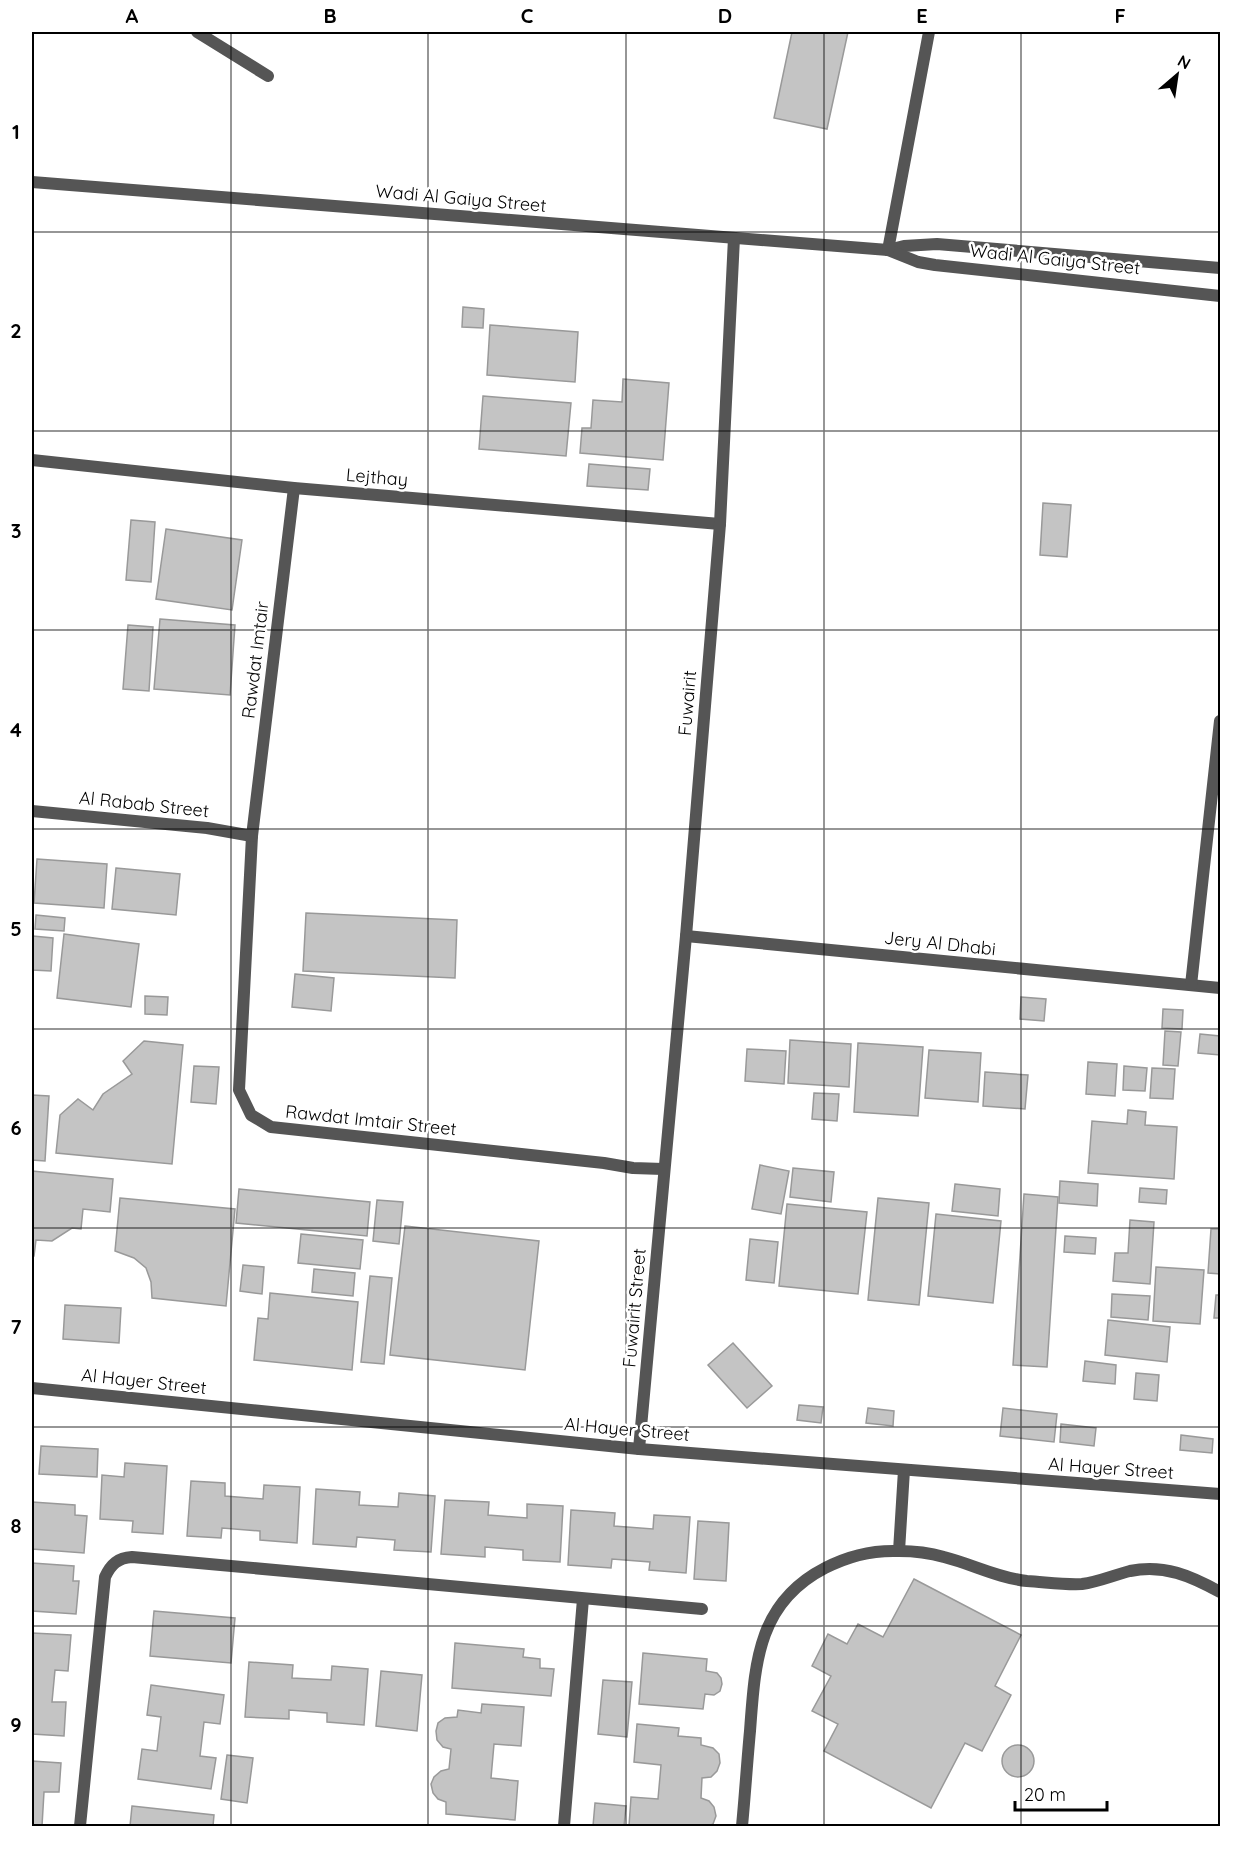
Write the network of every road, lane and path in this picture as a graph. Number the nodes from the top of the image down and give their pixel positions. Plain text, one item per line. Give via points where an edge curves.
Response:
1 (197, 32) edge
2 (929, 32) edge
3 (268, 76) dead end
4 (32, 182) edge
5 (734, 238) junction
6 (888, 250) junction
7 (1221, 268) edge
8 (1221, 296) edge
9 (32, 460) edge
10 (294, 488) junction
11 (720, 524) junction
12 (1221, 721) edge
13 (32, 811) edge
14 (252, 836) junction
15 (686, 936) junction
16 (1191, 985) junction
17 (1221, 988) edge
18 (663, 1169) junction
19 (32, 1388) edge
20 (639, 1449) junction
21 (904, 1470) junction
22 (1221, 1494) edge
23 (899, 1551) junction
24 (1221, 1592) edge
25 (583, 1599) junction
26 (702, 1610) dead end
27 (80, 1827) edge
28 (564, 1827) edge
29 (742, 1827) edge

1 - 3 street
2 - 6 street
4 - 5 street, Wadi Al Gaiya Street
5 - 6 street, Wadi Al Gaiya Street
5 - 11 street, Fuwairit
6 - 7 street, Wadi Al Gaiya Street via 937,244
6 - 8 street, Wadi Al Gaiya Street via 935,265
9 - 10 street, Lejthay
10 - 11 street, Lejthay
10 - 14 street, Rawdat Imtair
11 - 15 street, Fuwairit
12 - 16 street
13 - 14 street, Al Rabab Street
14 - 18 street, Rawdat Imtair Street via 239,1090 251,1114 272,1127
15 - 16 street, Jery Al Dhabi
15 - 18 street, Fuwairit
16 - 17 street, Jery Al Dhabi
18 - 20 street, Fuwairit Street
19 - 20 street, Al Hayer Street
20 - 21 street, Al Hayer Street
21 - 22 street, Al Hayer Street
21 - 23 street
23 - 24 street via 943,1556 1024,1580 1067,1584 1098,1581 1130,1571 1165,1569 1193,1577
23 - 29 street via 837,1561 798,1586 772,1616 758,1653 754,1678
25 - 26 street
25 - 27 street via 123,1558 115,1562 105,1577
25 - 28 street

